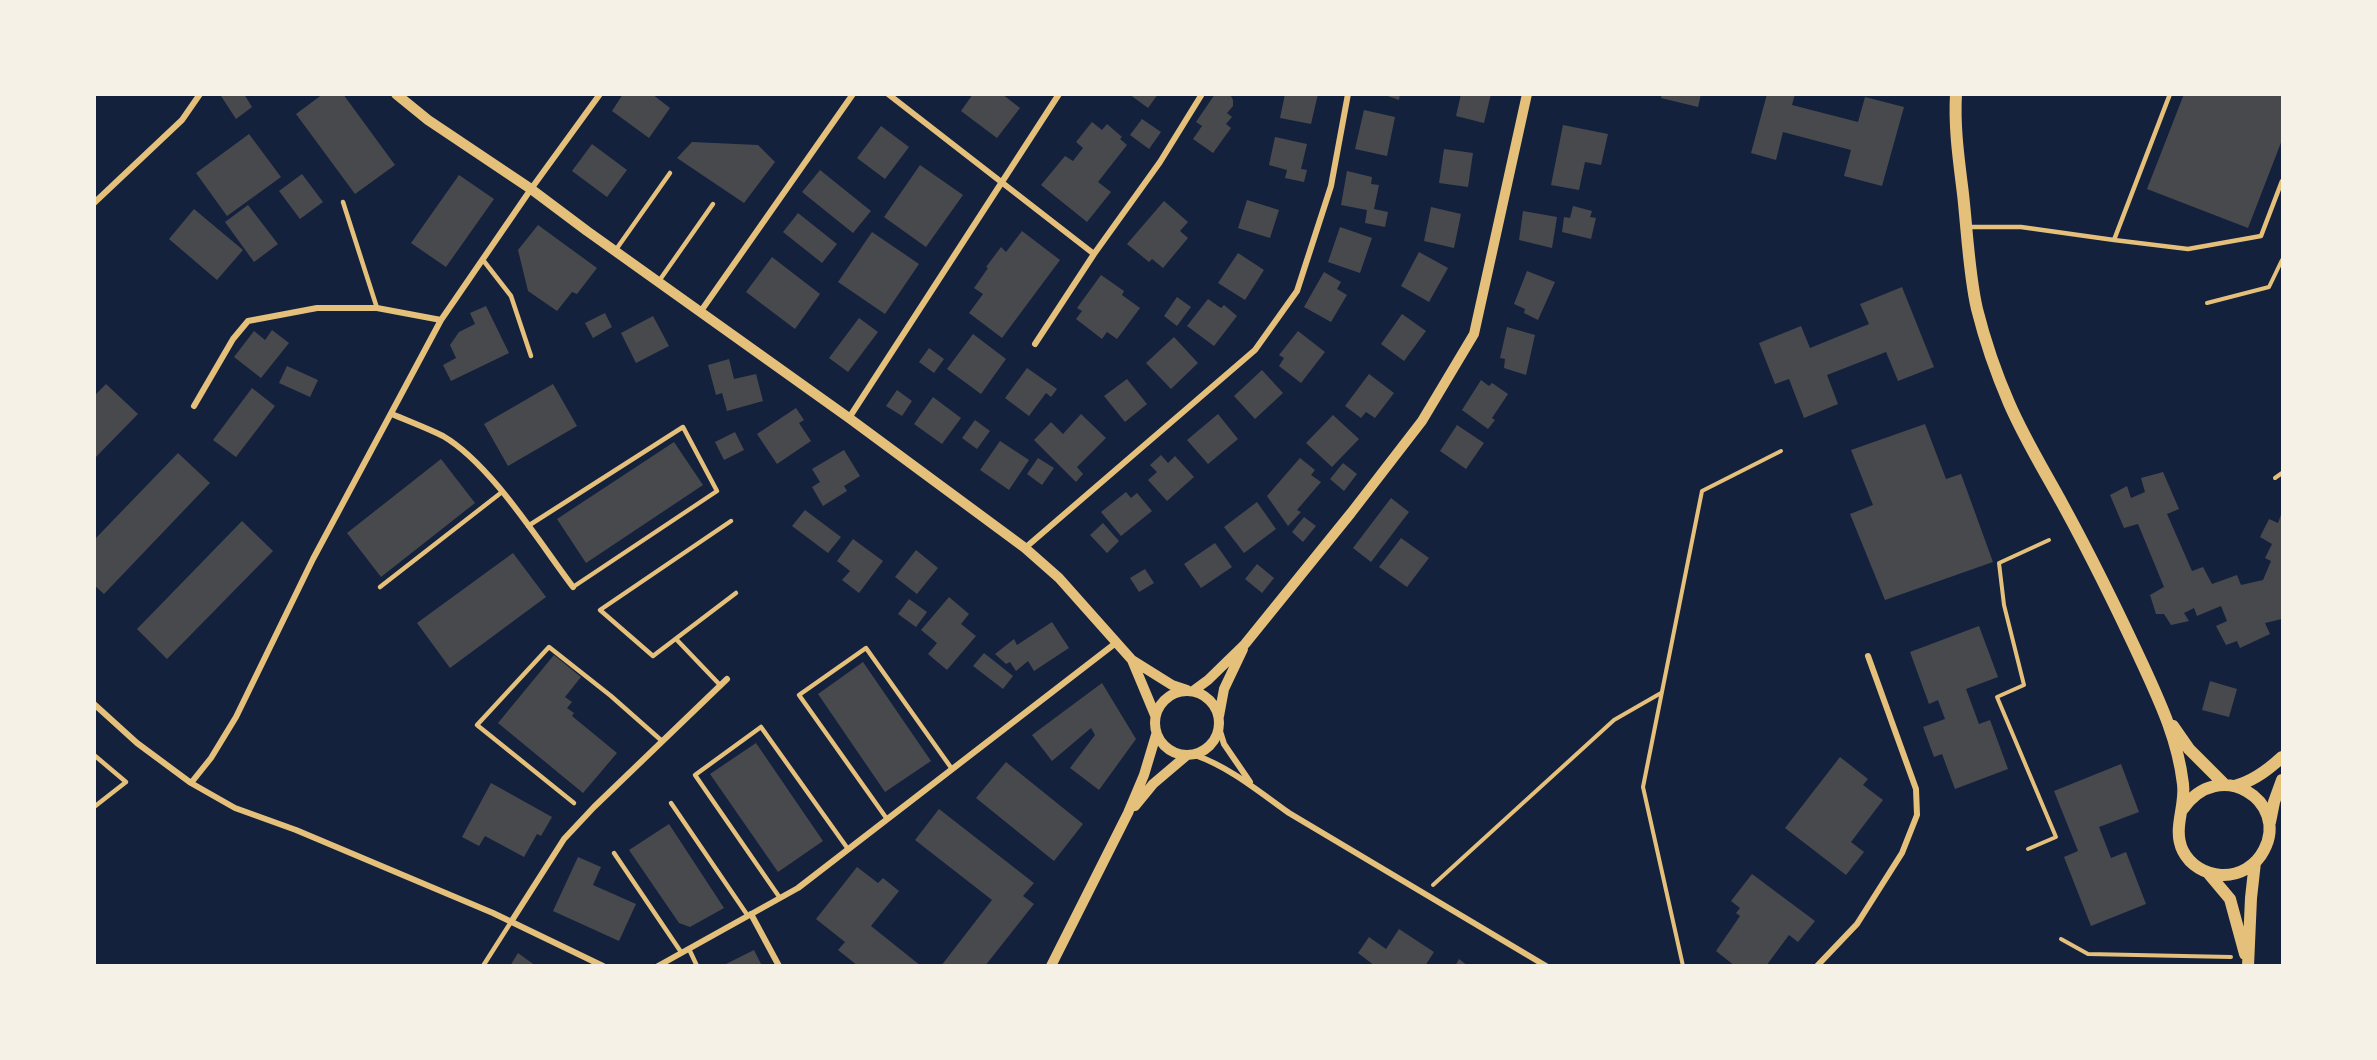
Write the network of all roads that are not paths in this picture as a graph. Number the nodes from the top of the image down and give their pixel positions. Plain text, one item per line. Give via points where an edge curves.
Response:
1 (200, 94) edge
2 (396, 94) edge
3 (600, 94) edge
4 (853, 94) edge
5 (888, 94) edge
6 (1059, 94) edge
7 (1202, 94) edge
8 (1348, 94) edge
9 (1527, 94) edge
10 (1956, 94) edge
11 (2170, 94) edge
12 (670, 173) dead end
13 (2283, 181) edge
14 (1003, 183) junction
15 (531, 189) junction
16 (343, 202) dead end
17 (94, 203) edge
18 (713, 204) dead end
19 (1967, 227) junction
20 (2114, 240) junction
21 (615, 251) junction
22 (1094, 254) junction
23 (483, 260) junction
24 (659, 281) junction
25 (377, 308) junction
26 (701, 311) junction
27 (441, 320) junction
28 (1035, 344) dead end
29 (531, 356) dead end
30 (194, 406) dead end
31 (392, 414) junction
32 (849, 418) junction
33 (502, 492) junction
34 (731, 521) dead end
35 (528, 526) junction
36 (1025, 548) junction
37 (380, 587) dead end
38 (573, 587) joint
39 (736, 593) dead end
40 (676, 639) junction
41 (1117, 642) junction
42 (1245, 644) junction
43 (1868, 656) dead end
44 (1132, 660) junction
45 (727, 678) dead end
46 (720, 685) junction
47 (1190, 691) junction
48 (94, 704) edge
49 (1155, 715) junction
50 (2168, 718) junction
51 (1219, 723) junction
52 (1156, 735) junction
53 (662, 741) junction
54 (94, 755) edge
55 (1190, 755) junction
56 (2283, 757) edge
57 (952, 769) junction
58 (2283, 780) edge
59 (191, 783) junction
60 (1252, 785) junction
61 (2229, 785) junction
62 (574, 803) dead end
63 (671, 804) dead end
64 (94, 807) edge
65 (2183, 809) junction
66 (1128, 813) junction
67 (887, 819) junction
68 (2269, 826) junction
69 (848, 849) junction
70 (614, 853) dead end
71 (2255, 862) junction
72 (2208, 873) junction
73 (780, 898) junction
74 (750, 915) junction
75 (511, 922) junction
76 (689, 949) junction
77 (681, 952) junction
78 (483, 966) edge
79 (603, 966) edge
80 (658, 966) edge
81 (697, 966) edge
82 (779, 966) edge
83 (1052, 966) edge
84 (1546, 966) edge
85 (1817, 966) edge
86 (2248, 966) edge

1 - 17 street via 182,120
2 - 15 street
3 - 15 street
4 - 26 street
5 - 14 street
6 - 14 street
7 - 22 street via 1160,162
8 - 36 street via 1331,186 1297,291 1255,350
9 - 42 street via 1474,334 1422,421
10 - 19 main road via 1956,132
11 - 20 lane
12 - 21 lane
13 - 20 lane via 2261,236 2187,249
14 - 22 street
14 - 32 street
15 - 21 street
15 - 23 street
16 - 25 lane
18 - 24 lane
19 - 20 lane via 2021,227
19 - 50 main road via 1977,307 2010,407 2104,582
21 - 24 street
22 - 28 street
23 - 27 street
23 - 29 lane via 511,296
24 - 26 street
25 - 27 street
25 - 30 street via 317,308 248,321 233,339
26 - 32 street
27 - 31 street
31 - 33 street via 443,437 473,459
31 - 59 street via 313,559 236,717
32 - 36 street
33 - 35 street
33 - 37 lane
34 - 40 lane via 600,610 653,656
35 - 38 street
35 - 38 lane via 683,427 717,491
36 - 41 street via 1059,578
39 - 40 lane
40 - 46 lane
41 - 44 street
41 - 57 street
42 - 47 street via 1208,680
42 - 51 street via 1224,689
43 - 85 street via 1916,789 1917,815 1902,853 1857,924
44 - 47 street via 1172,685
44 - 49 street
45 - 46 street
46 - 53 street
47 - 49 street via 1167,697
47 - 51 street via 1210,700
48 - 59 street via 137,743
49 - 52 street
50 - 61 main road via 2189,749
50 - 65 main road via 2180,761
51 - 55 street via 1211,745
51 - 60 street via 1224,744
52 - 55 street via 1168,750
52 - 66 street
53 - 62 lane via 549,647 477,725
53 - 75 street via 564,839
54 - 64 lane via 126,782
55 - 60 street via 1221,765
55 - 66 street via 1153,784
56 - 61 main road via 2244,784
57 - 67 street
57 - 67 lane via 866,648 798,695
58 - 68 main road
59 - 75 street via 235,808
60 - 84 street via 1289,813
61 - 65 main road via 2200,791
61 - 68 main road via 2247,791 2260,802
63 - 74 lane
65 - 72 main road via 2178,834 2183,851 2193,864
66 - 83 street
67 - 69 street
68 - 71 main road via 2267,843
69 - 73 street
69 - 73 lane via 761,727 695,775
70 - 77 lane
71 - 72 main road via 2233,874
71 - 86 main road
72 - 86 main road via 2230,899
73 - 74 street
74 - 76 street
74 - 82 street
75 - 78 lane
75 - 79 street
76 - 77 street
76 - 81 lane
77 - 80 street

